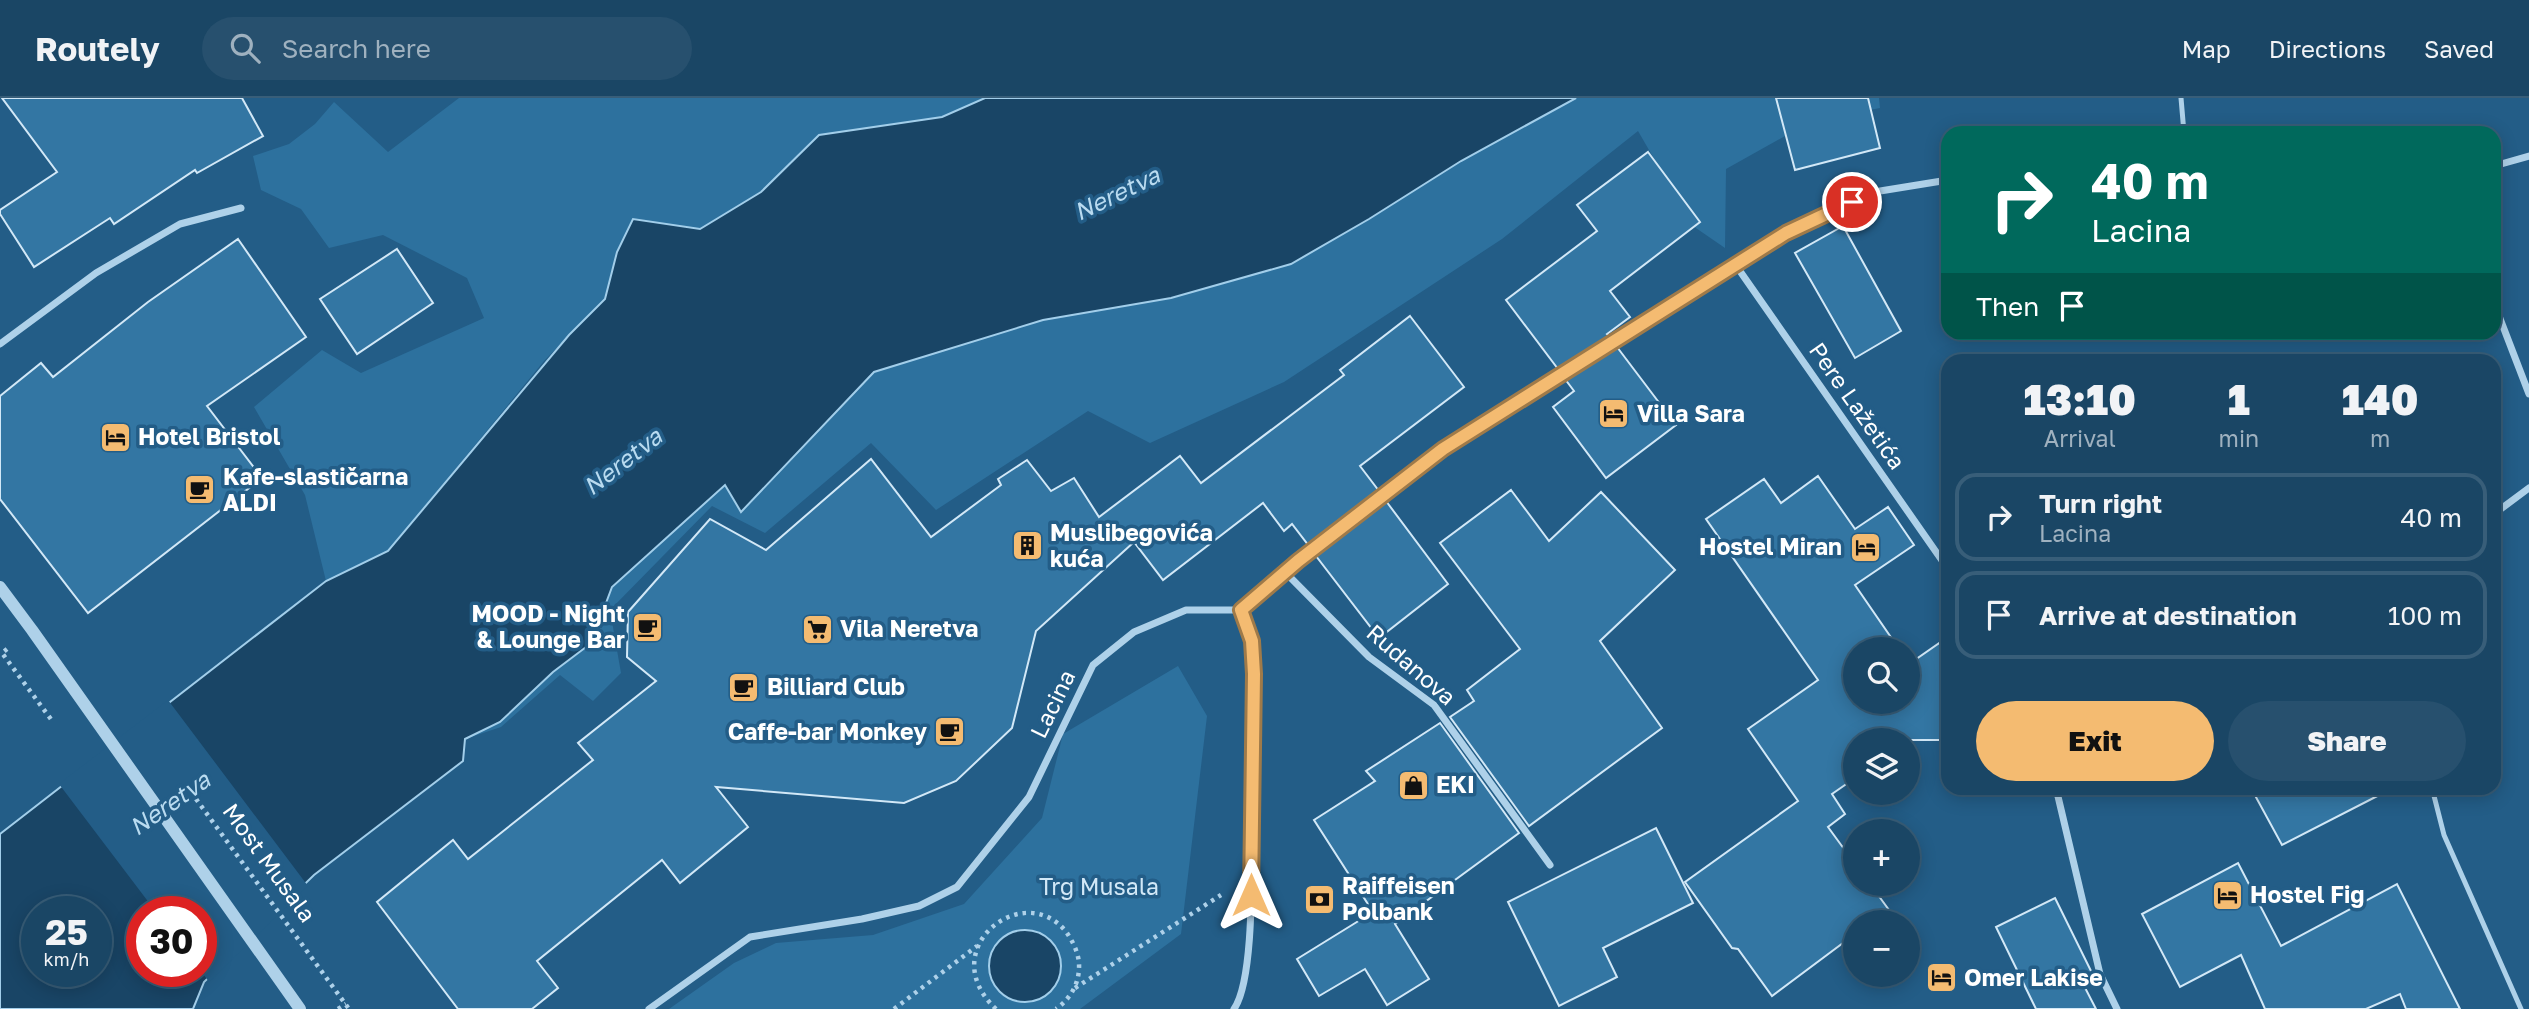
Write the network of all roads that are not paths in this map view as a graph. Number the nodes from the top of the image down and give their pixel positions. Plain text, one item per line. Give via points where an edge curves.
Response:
1 (2181, 98) edge
2 (2183, 126) edge
3 (2529, 156) edge
4 (2501, 164) edge
5 (1941, 181) edge
6 (241, 208) dead end
7 (1735, 264) junction
8 (2501, 321) edge
9 (0, 344) edge
10 (2529, 394) edge
11 (2529, 488) edge
12 (2501, 509) edge
13 (1941, 559) edge
14 (1285, 572) junction
15 (0, 587) edge
16 (1241, 610) junction
17 (2058, 795) edge
18 (2433, 795) edge
19 (1550, 865) dead end
20 (300, 1009) edge
21 (649, 1009) edge
22 (1234, 1009) edge
23 (2117, 1009) edge
24 (2521, 1009) edge

1 - 2 lane
3 - 4 street
5 - 7 street via 1874,192 1786,233
6 - 9 street via 180,224 96,273
7 - 13 street, Pere Lažetića
7 - 14 street via 1443,449
8 - 10 street
11 - 12 street
14 - 16 street
14 - 19 street, Rudanova via 1369,657 1434,705
15 - 20 street
16 - 21 street, Lacina via 1186,610 1133,632 1093,665 1029,797 957,887 919,906 750,937
16 - 22 street via 1252,641 1254,674 1251,915 1245,972
17 - 23 street via 2100,974
18 - 24 lane via 2444,835

